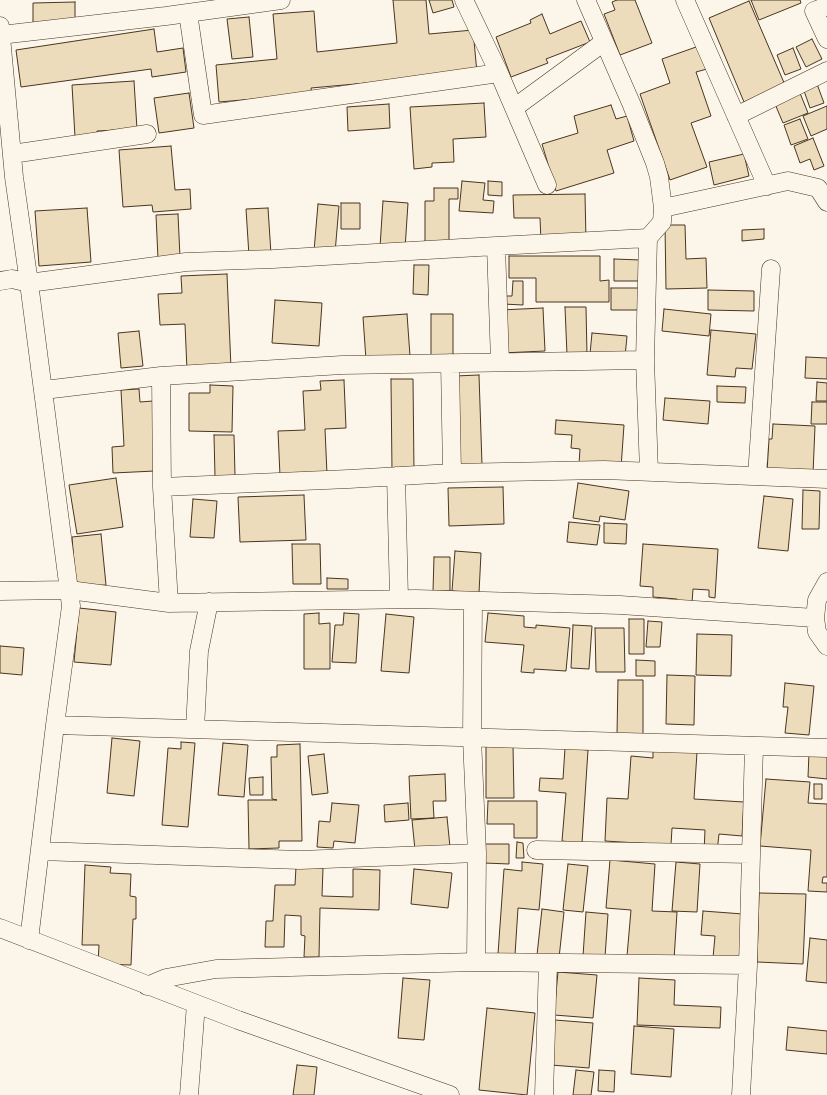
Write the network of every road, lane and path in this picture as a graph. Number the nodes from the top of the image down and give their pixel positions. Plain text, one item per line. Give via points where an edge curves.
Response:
1 (282, 0) edge
2 (464, 0) edge
3 (586, 0) edge
4 (685, 0) edge
5 (827, 6) edge
6 (198, 8) edge
7 (0, 32) edge
8 (827, 39) edge
9 (604, 42) junction
10 (827, 71) edge
11 (499, 73) junction
12 (514, 108) junction
13 (736, 116) junction
14 (147, 134) dead end
15 (12, 154) junction
16 (7, 179) edge
17 (547, 185) dead end
18 (767, 186) junction
19 (824, 191) edge
20 (663, 208) junction
21 (648, 238) junction
22 (496, 246) junction
23 (771, 269) dead end
24 (0, 281) edge
25 (29, 283) junction
26 (645, 360) junction
27 (500, 362) junction
28 (450, 363) junction
29 (160, 376) junction
30 (44, 390) junction
31 (648, 472) junction
32 (452, 473) junction
33 (396, 476) junction
34 (757, 476) junction
35 (827, 479) edge
36 (162, 487) junction
37 (827, 582) edge
38 (69, 590) junction
39 (0, 591) edge
40 (399, 598) junction
41 (473, 601) junction
42 (209, 602) junction
43 (169, 603) junction
44 (815, 618) junction
45 (827, 646) edge
46 (55, 725) junction
47 (195, 729) junction
48 (472, 738) junction
49 (754, 746) junction
50 (827, 748) edge
51 (536, 850) dead end
52 (40, 851) junction
53 (476, 853) junction
54 (750, 854) junction
55 (0, 928) edge
56 (29, 940) junction
57 (476, 962) junction
58 (548, 963) junction
59 (748, 965) junction
60 (147, 986) junction
61 (196, 1004) junction
62 (189, 1095) edge
63 (450, 1095) edge
64 (544, 1095) edge
65 (741, 1095) edge

1 - 6 street
2 - 11 street
3 - 9 street
4 - 13 street
5 - 8 street via 814,11
6 - 7 street
6 - 11 street via 203,115
7 - 15 street
9 - 12 street
9 - 20 street via 655,163
10 - 13 street
11 - 12 street
12 - 17 street
13 - 18 street
14 - 15 street
15 - 16 street
16 - 25 street
18 - 19 street via 788,181
18 - 20 street
20 - 21 street via 662,222
21 - 22 street
21 - 26 street
22 - 25 street via 186,262
22 - 27 street
23 - 34 street
24 - 25 street via 12,279
25 - 30 street
26 - 27 street
26 - 31 street
27 - 28 street
28 - 29 street via 342,365
28 - 32 street
29 - 30 street
29 - 36 street
30 - 38 street
31 - 32 street
31 - 34 street
32 - 33 street
33 - 36 street
33 - 40 street
34 - 35 street
36 - 43 street
37 - 44 street via 817,600
38 - 39 street
38 - 43 street
38 - 46 street via 71,606
40 - 41 street
40 - 42 street
41 - 44 street via 620,605
41 - 48 street
42 - 43 street
42 - 47 street via 199,652
44 - 45 street via 818,632
46 - 47 street
46 - 52 street
47 - 48 street
48 - 49 street
48 - 53 street
49 - 50 street
49 - 54 street
51 - 54 street
52 - 53 street via 300,860
52 - 56 street
53 - 57 street
54 - 59 street
55 - 56 street
56 - 60 street
57 - 58 street
57 - 60 street via 216,969 166,978
58 - 59 street
58 - 64 street
59 - 65 street
60 - 61 street
61 - 62 street
61 - 63 street

